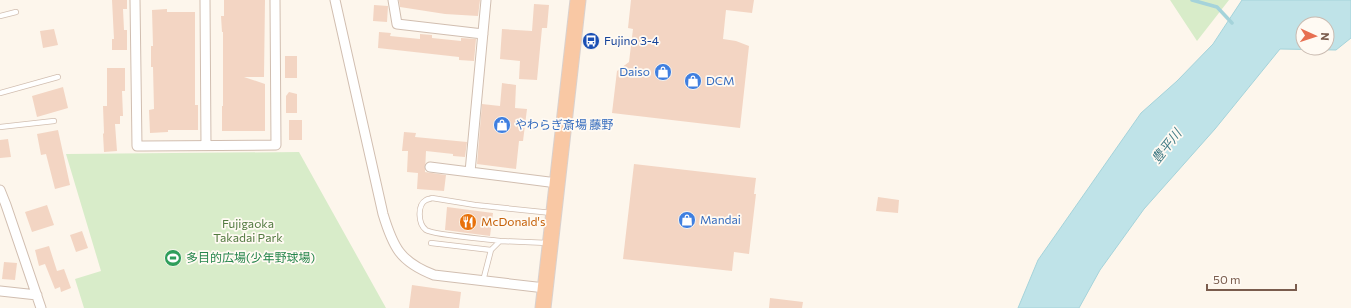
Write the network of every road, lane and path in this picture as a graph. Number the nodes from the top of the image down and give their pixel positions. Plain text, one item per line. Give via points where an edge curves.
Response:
1 (135, 0) edge
2 (205, 0) edge
3 (275, 0) edge
4 (335, 0) edge
5 (393, 0) edge
6 (486, 0) edge
7 (578, 0) edge
8 (16, 12) dead end
9 (0, 16) edge
10 (483, 34) junction
11 (58, 77) dead end
12 (0, 93) edge
13 (54, 121) dead end
14 (0, 127) edge
15 (206, 145) junction
16 (430, 167) dead end
17 (470, 172) junction
18 (557, 183) junction
19 (0, 190) edge
20 (554, 213) junction
21 (500, 240) junction
22 (431, 243) dead end
23 (550, 243) junction
24 (491, 250) junction
25 (483, 281) junction
26 (545, 288) junction
27 (0, 291) edge
28 (37, 295) junction
29 (41, 308) edge
30 (543, 308) edge

1 - 15 street via 136,146
2 - 15 street
3 - 15 street via 276,145
4 - 25 street via 382,207 392,238 405,259 418,269 434,275
5 - 10 street via 397,24
6 - 10 street
7 - 18 highway
8 - 9 lane
10 - 17 street
11 - 12 lane
13 - 14 lane
16 - 17 street
17 - 18 street
18 - 20 highway
19 - 28 street
20 - 21 lane via 432,198 425,200 420,206 422,225 427,231
20 - 23 highway
21 - 23 lane
21 - 24 lane
22 - 24 lane
23 - 26 highway
24 - 25 lane
25 - 26 street
26 - 30 highway
27 - 28 street
28 - 29 street

